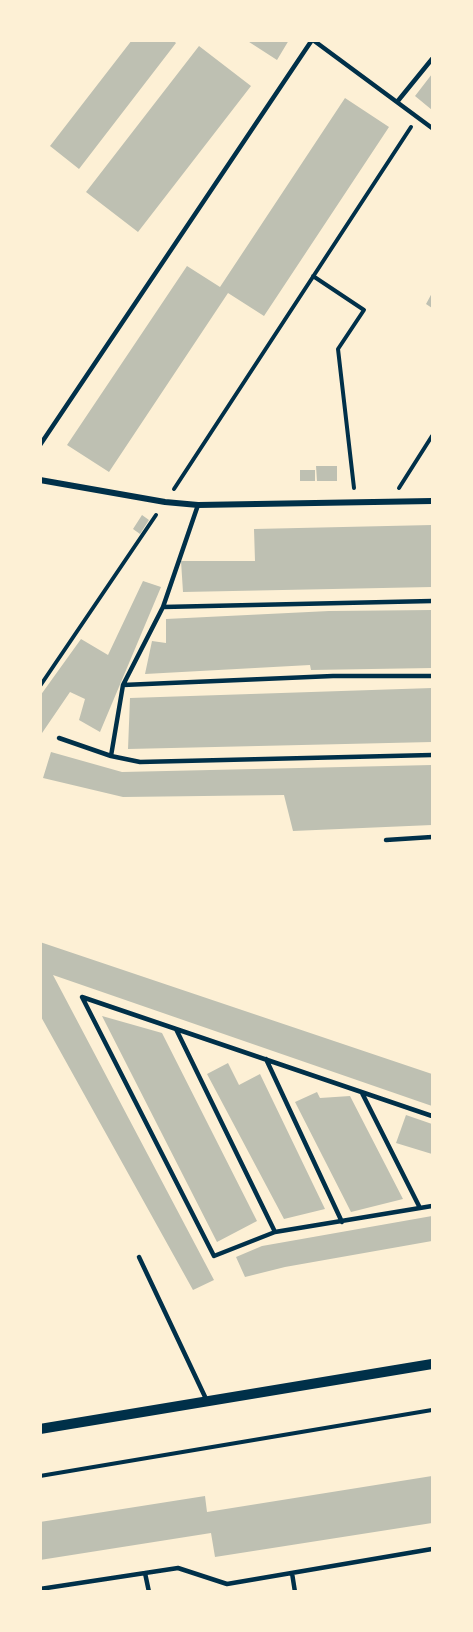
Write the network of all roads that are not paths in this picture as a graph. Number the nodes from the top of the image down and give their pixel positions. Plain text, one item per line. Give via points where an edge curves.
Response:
1 (312, 40) edge
2 (432, 59) edge
3 (398, 102) junction
4 (432, 128) edge
5 (40, 445) edge
6 (40, 480) edge
7 (432, 501) edge
8 (198, 505) junction
9 (432, 601) edge
10 (163, 607) junction
11 (432, 676) edge
12 (123, 685) junction
13 (58, 738) dead end
14 (432, 755) edge
15 (111, 756) junction
16 (432, 837) edge
17 (386, 840) dead end
18 (176, 1029) junction
19 (266, 1059) junction
20 (362, 1092) junction
21 (432, 1116) edge
22 (432, 1206) edge
23 (420, 1208) junction
24 (342, 1222) junction
25 (275, 1232) junction
26 (139, 1257) dead end
27 (432, 1364) edge
28 (207, 1401) junction
29 (40, 1429) edge
30 (432, 1550) edge
31 (145, 1573) junction
32 (292, 1573) junction
33 (40, 1589) edge
34 (148, 1592) edge
35 (295, 1592) edge

1 - 3 lane
1 - 5 lane
2 - 3 lane
3 - 4 lane
6 - 8 street
7 - 8 street
8 - 10 lane
9 - 10 lane
10 - 12 lane
11 - 12 lane
12 - 15 lane
13 - 15 lane
14 - 15 lane via 140,762
16 - 17 lane
18 - 19 lane
18 - 25 lane
18 - 25 lane via 82,997 214,1256
19 - 20 lane
19 - 24 lane
20 - 21 lane
20 - 23 lane
22 - 23 lane
23 - 24 lane
24 - 25 lane
26 - 28 lane
27 - 28 street
28 - 29 street
30 - 32 lane
31 - 32 lane via 178,1568 228,1584
31 - 33 lane
31 - 34 lane
32 - 35 lane

